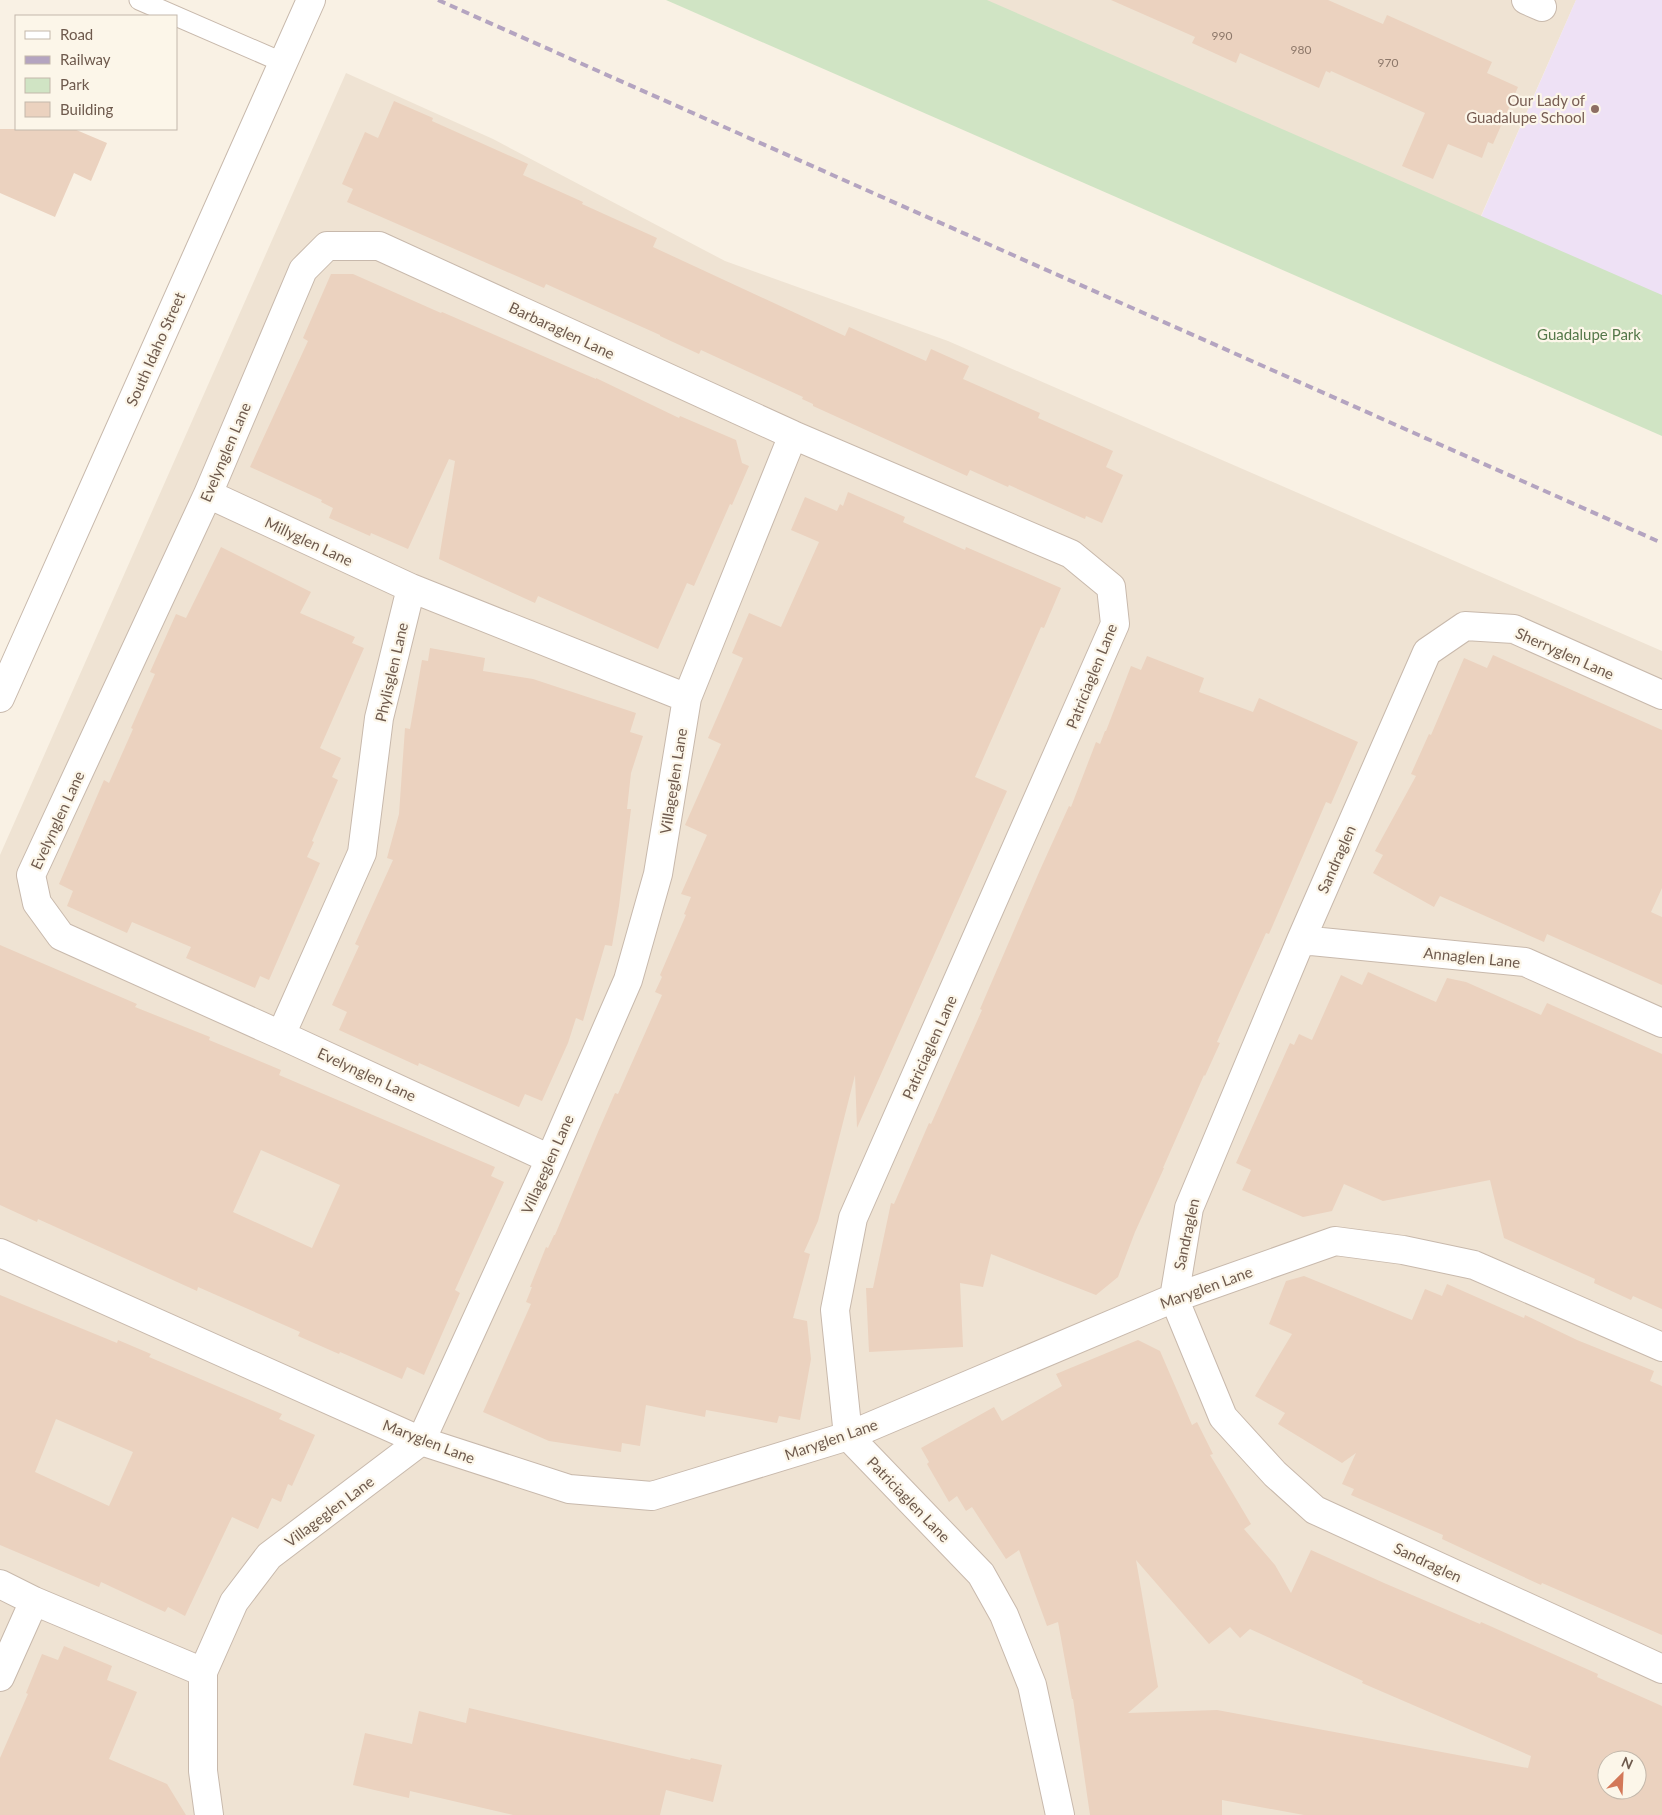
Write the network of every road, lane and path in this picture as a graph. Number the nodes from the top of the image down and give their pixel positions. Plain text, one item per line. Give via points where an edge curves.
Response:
1 (139, 0) edge
2 (311, 0) edge
3 (174, 15) edge
4 (178, 17) edge
5 (284, 62) junction
6 (327, 246) joint
7 (793, 435) junction
8 (208, 494) junction
9 (411, 588) junction
10 (1465, 626) joint
11 (1662, 696) edge
12 (0, 698) edge
13 (687, 698) junction
14 (1301, 940) junction
15 (1662, 1023) edge
16 (282, 1035) junction
17 (550, 1159) junction
18 (0, 1253) edge
19 (1174, 1298) junction
20 (1662, 1348) edge
21 (848, 1436) junction
22 (421, 1441) junction
23 (0, 1584) edge
24 (34, 1601) junction
25 (1662, 1669) edge
26 (203, 1672) junction
27 (0, 1677) edge
28 (209, 1815) edge
29 (1060, 1815) edge

1 - 3 lane
2 - 5 street, South Idaho Street
4 - 5 lane
5 - 12 street, South Idaho Street
6 - 7 street, Barbaraglen Lane via 379,246
6 - 8 street, Evelynglen Lane via 303,270
7 - 13 street, Villageglen Lane
7 - 21 street, Patriciaglen Lane via 1071,554 1111,587 1115,624 853,1218 835,1310
8 - 9 street, Millyglen Lane
8 - 16 street, Evelynglen Lane via 31,875 37,903 61,936
9 - 13 street
9 - 16 street, Phylisglen Lane via 379,718 362,853
10 - 11 street, Sherryglen Lane via 1514,629
10 - 14 street, Sandraglen via 1427,652
13 - 17 street, Villageglen Lane via 658,874 628,980
14 - 15 street, Annaglen Lane via 1525,962
14 - 19 street, Sandraglen via 1189,1208
16 - 17 street, Evelynglen Lane
17 - 22 street, Villageglen Lane
18 - 22 street, Maryglen Lane
19 - 20 street, Maryglen Lane via 1335,1241 1403,1250 1474,1265
19 - 21 street, Maryglen Lane
19 - 25 street, Sandraglen via 1223,1417 1275,1474 1315,1510
21 - 22 street, Maryglen Lane via 652,1496 569,1489
21 - 29 street, Patriciaglen Lane via 982,1574 1004,1615 1032,1685
22 - 26 street, Villageglen Lane via 269,1556 234,1602
23 - 24 street
24 - 26 street
24 - 27 street
26 - 28 street, Villageglen Lane via 203,1771

